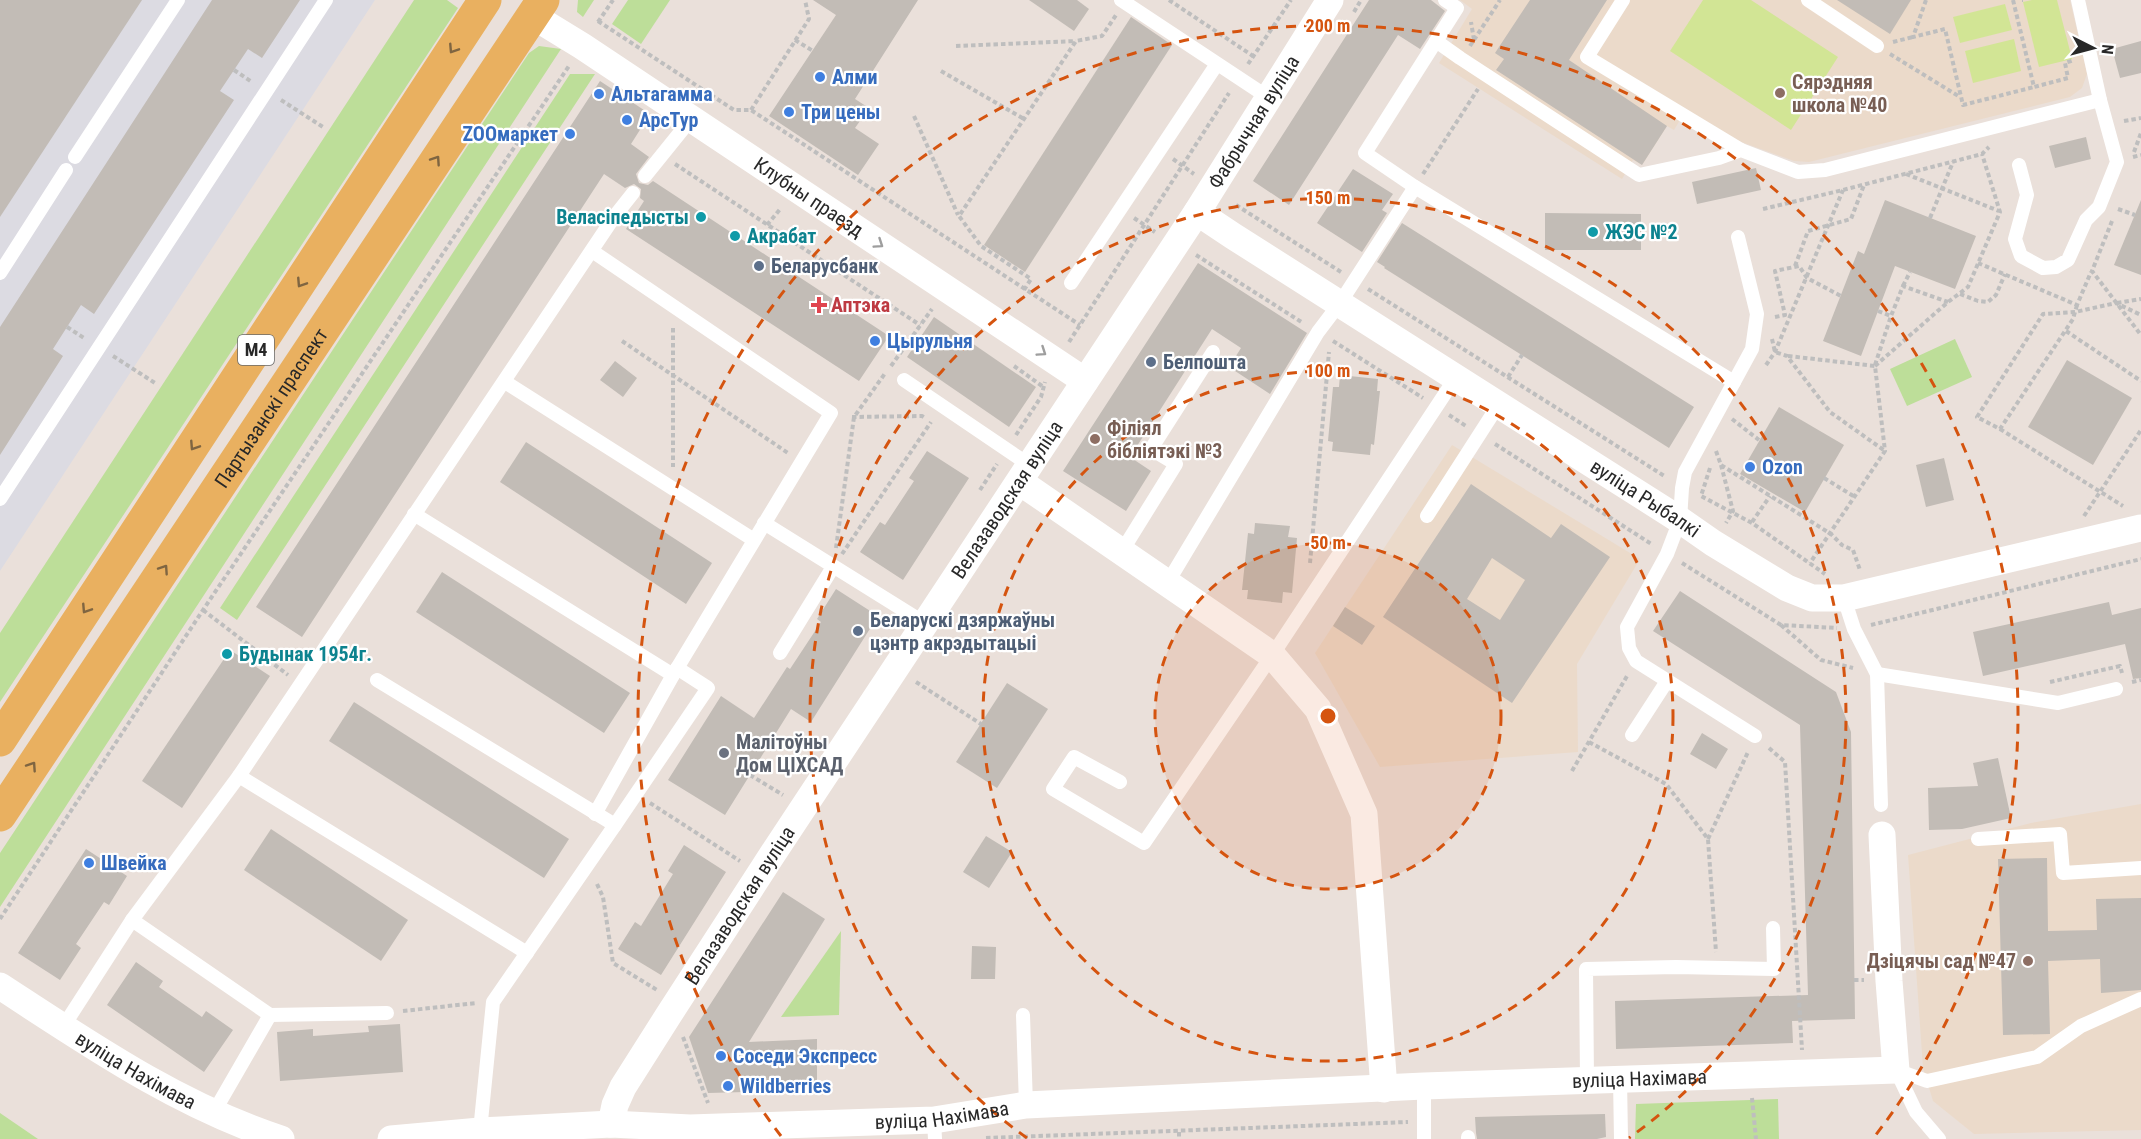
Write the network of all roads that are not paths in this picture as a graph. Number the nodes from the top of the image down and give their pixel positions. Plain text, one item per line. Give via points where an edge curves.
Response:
1 (178, 0) edge
2 (326, 0) edge
3 (485, 0) edge
4 (1330, 0) edge
5 (1444, 0) edge
6 (1623, 0) edge
7 (1808, 0) edge
8 (2078, 0) edge
9 (1123, 1) edge
10 (528, 5) edge
11 (1436, 41) junction
12 (1877, 46) road end
13 (1217, 64) junction
14 (1269, 99) junction
15 (2100, 100) junction
16 (691, 118) junction
17 (1741, 150) junction
18 (75, 157) dead end
19 (2019, 165) dead end
20 (66, 170) dead end
21 (645, 176) dead end
22 (1415, 187) junction
23 (633, 194) dead end
24 (1197, 212) junction
25 (1738, 237) dead end
26 (328, 242) junction
27 (592, 251) junction
28 (362, 271) junction
29 (0, 273) edge
30 (1071, 283) dead end
31 (1340, 303) junction
32 (1213, 352) dead end
33 (1456, 377) junction
34 (904, 380) dead end
35 (1085, 381) junction
36 (505, 382) junction
37 (1734, 382) junction
38 (1499, 404) junction
39 (1026, 474) junction
40 (0, 499) edge
41 (414, 514) junction
42 (1427, 516) dead end
43 (1680, 520) junction
44 (764, 523) junction
45 (2141, 528) edge
46 (754, 540) junction
47 (1122, 551) junction
48 (833, 567) junction
49 (1168, 582) junction
50 (1844, 598) junction
51 (926, 624) junction
52 (780, 652) dead end
53 (1272, 655) junction
54 (675, 671) junction
55 (1877, 674) junction
56 (377, 680) dead end
57 (1667, 681) junction
58 (2116, 689) dead end
59 (1632, 735) dead end
60 (1755, 736) road end
61 (0, 740) edge
62 (239, 776) junction
63 (1120, 782) dead end
64 (1881, 805) dead end
65 (595, 814) junction
66 (0, 815) edge
67 (615, 825) junction
68 (1882, 835) dead end
69 (1978, 839) dead end
70 (2141, 868) edge
71 (132, 920) junction
72 (1773, 928) dead end
73 (527, 953) junction
74 (0, 986) edge
75 (2141, 999) edge
76 (387, 1012) road end
77 (270, 1015) junction
78 (1023, 1016) dead end
79 (63, 1027) junction
80 (1896, 1070) junction
81 (1620, 1078) junction
82 (1587, 1080) junction
83 (1424, 1086) junction
84 (1384, 1089) junction
85 (1026, 1105) junction
86 (214, 1112) junction
87 (611, 1124) junction
88 (934, 1129) edge
89 (480, 1131) junction
90 (281, 1139) edge
91 (391, 1139) edge
92 (1424, 1139) edge
93 (1621, 1139) edge
94 (1939, 1139) edge

1 - 18 lane
2 - 40 lane
3 -> 26 main road, М4
4 - 14 street, Фабрычная вуліца
5 - 11 lane via 1457,8
6 - 17 lane via 1587,57
7 - 12 lane
8 - 15 lane
9 - 13 lane
10 - 16 street, Клубны праезд
28 -> 10 main road, Партызанскі праспект / М4
11 - 17 lane via 1639,175
11 - 22 lane via 1365,153
13 - 14 lane
13 - 30 lane
14 - 24 street, Фабрычная вуліца
15 - 17 lane via 1825,170 1798,172
15 - 19 lane via 2117,162 2099,207 2086,220 2068,260 2056,267 2043,268 2021,256 2015,239 2027,195
16 - 21 lane
16 -> 35 street, Клубны праезд
20 - 29 lane
22 - 31 lane
22 - 37 lane
23 - 27 lane
24 - 31 street, вуліца Рыбалкі
24 - 35 street, Велазаводская вуліца
25 - 37 lane via 1756,314 1752,349
26 - 28 main road via 341,239 359,243 363,251
26 -> 61 main road, М4
27 - 36 lane
27 - 44 lane via 831,413
66 -> 28 main road, Партызанскі праспект / М4
31 - 33 street, вуліца Рыбалкі
31 - 49 lane via 1318,332
32 - 47 lane via 1150,449 1176,464
33 - 38 street, вуліца Рыбалкі
33 - 53 lane
34 - 39 lane
35 - 39 street, Велазаводская вуліца
36 - 41 lane
36 - 46 lane
37 - 43 lane via 1685,472
38 - 42 lane
38 - 43 street, вуліца Рыбалкі
39 - 47 street
39 - 51 street, Велазаводская вуліца
41 - 54 lane
41 - 62 lane
43 - 50 street, вуліца Рыбалкі via 1787,588 1812,598
43 - 57 lane via 1667,554 1627,627 1629,648 1636,661
44 - 46 lane
44 - 48 lane
45 - 50 street, вуліца Рыбалкі
46 - 54 lane
47 - 49 street
48 - 51 lane
48 - 52 lane
49 - 53 street
50 - 55 lane via 1854,629
51 - 87 street, Велазаводская вуліца via 629,1078 615,1105
53 - 63 lane via 1143,843 1053,789 1074,757
53 - 84 street via 1318,709 1364,814
54 - 65 lane
54 - 67 lane via 708,688
55 - 58 lane via 2058,703
55 - 64 lane
56 - 65 lane
57 - 59 lane
57 - 60 lane
62 - 71 lane
62 - 73 lane
65 - 67 lane
67 - 73 lane
68 - 80 street
69 - 70 lane via 2060,834 2063,873
71 - 77 lane
71 - 79 lane
72 - 82 lane via 1774,969 1586,969
73 - 89 lane via 493,1002
74 - 79 street, вуліца Нахімава
75 - 80 lane via 2081,1026 2037,1057 1927,1081
76 - 77 lane
77 - 86 lane
78 - 85 lane
79 - 86 street, вуліца Нахімава via 143,1076
80 - 81 street, вуліца Нахімава
80 - 94 lane via 1916,1112
81 - 82 street, вуліца Нахімава
81 - 93 lane
82 - 83 street, вуліца Нахімава
83 - 84 street, вуліца Нахімава
83 - 92 lane
84 - 85 street, вуліца Нахімава
85 - 88 street, вуліца Нахімава
86 - 90 street, вуліца Нахімава
87 - 88 street, вуліца Нахімава
87 - 89 street, вуліца Нахімава
89 - 91 street, вуліца Нахімава

